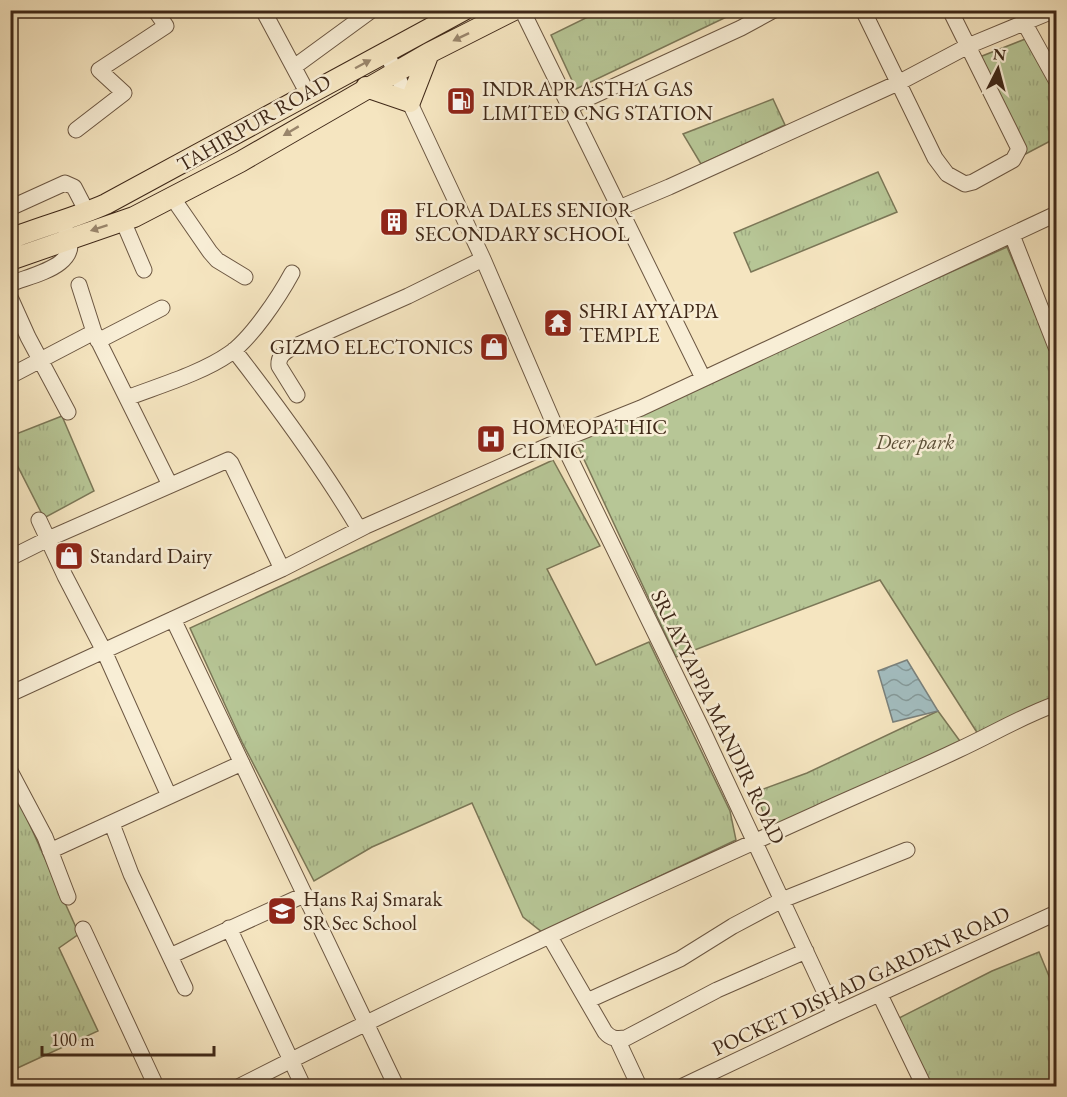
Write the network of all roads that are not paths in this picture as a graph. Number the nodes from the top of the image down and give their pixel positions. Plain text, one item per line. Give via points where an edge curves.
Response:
1 (155, 10) edge
2 (263, 10) edge
3 (372, 10) edge
4 (464, 10) edge
5 (514, 10) edge
6 (522, 10) edge
7 (774, 10) edge
8 (863, 10) edge
9 (950, 10) edge
10 (1055, 10) edge
11 (1025, 24) junction
12 (968, 46) junction
13 (386, 52) junction
14 (429, 52) junction
15 (294, 67) junction
16 (395, 71) junction
17 (1056, 80) edge
18 (900, 82) junction
19 (366, 87) junction
20 (308, 94) junction
21 (410, 102) junction
22 (569, 107) junction
23 (76, 130) dead end
24 (172, 197) junction
25 (10, 208) edge
26 (619, 208) junction
27 (87, 212) junction
28 (1056, 214) edge
29 (61, 220) junction
30 (123, 221) junction
31 (1011, 235) junction
32 (70, 238) junction
33 (10, 239) edge
34 (483, 259) junction
35 (10, 260) edge
36 (144, 270) dead end
37 (292, 273) dead end
38 (245, 277) dead end
39 (10, 284) edge
40 (79, 285) dead end
41 (10, 297) edge
42 (162, 308) dead end
43 (96, 337) junction
44 (1056, 347) edge
45 (234, 350) junction
46 (41, 361) junction
47 (10, 376) edge
48 (703, 378) junction
49 (297, 395) dead end
50 (127, 398) junction
51 (68, 412) dead end
52 (561, 440) junction
53 (170, 485) junction
54 (39, 520) dead end
55 (359, 529) junction
56 (48, 539) junction
57 (10, 558) edge
58 (282, 568) junction
59 (173, 619) junction
60 (104, 651) junction
61 (10, 694) edge
62 (1056, 704) edge
63 (242, 763) junction
64 (10, 771) edge
65 (169, 796) junction
66 (112, 824) junction
67 (755, 842) junction
68 (907, 850) dead end
69 (50, 851) junction
70 (304, 895) junction
71 (68, 897) dead end
72 (782, 900) junction
73 (1056, 913) edge
74 (229, 928) junction
75 (83, 929) dead end
76 (550, 937) junction
77 (806, 951) junction
78 (170, 956) junction
79 (185, 988) dead end
80 (880, 994) junction
81 (587, 1000) junction
82 (836, 1014) junction
83 (366, 1024) junction
84 (617, 1039) junction
85 (291, 1060) junction
86 (156, 1086) edge
87 (240, 1086) edge
88 (303, 1086) edge
89 (396, 1086) edge
90 (639, 1086) edge
91 (683, 1086) edge
92 (924, 1086) edge

1 - 23 street via 166,26 99,70 124,93
2 - 15 street
3 - 15 street
4 - 13 main road, TAHIRPUR ROAD
5 -> 14 main road, TAHIRPUR ROAD
6 - 22 street
7 - 22 street
8 - 18 street
9 - 12 street
10 - 11 street
11 - 12 street
11 - 17 street
12 - 18 street
12 - 18 street via 1018,149 1013,160 973,182 965,184 947,174 935,158
13 - 16 street, SRI AYYAPPA MANDIR ROAD
20 -> 13 main road, TAHIRPUR ROAD
14 - 16 main road, TAHIRPUR ROAD
14 - 21 main road
15 - 20 street
16 - 19 main road, TAHIRPUR ROAD
16 - 21 street, SRI AYYAPPA MANDIR ROAD
18 - 26 street
19 - 21 main road
19 -> 24 main road, TAHIRPUR ROAD via 240,162
20 - 27 main road, TAHIRPUR ROAD
21 - 34 street, SRI AYYAPPA MANDIR ROAD
22 - 26 street
24 - 30 main road, TAHIRPUR ROAD
24 - 38 street via 217,260
25 - 27 street via 65,183 74,187
26 - 48 street
27 - 29 main road, TAHIRPUR ROAD
28 - 31 street
29 - 32 street
29 - 33 main road, TAHIRPUR ROAD
30 -> 32 main road, TAHIRPUR ROAD
30 - 36 street
31 - 44 street
31 - 48 street
32 - 35 main road, TAHIRPUR ROAD
32 - 39 street via 70,251 62,263
34 - 49 street via 281,355 279,366
34 - 52 street, SRI AYYAPPA MANDIR ROAD
37 - 45 street
40 - 43 street
41 - 46 street
42 - 43 street
43 - 46 street
43 - 50 street
45 - 50 street
45 - 55 street via 299,434
46 - 47 street
46 - 51 street
48 - 52 street
50 - 53 street
52 - 55 street
52 - 67 street, SRI AYYAPPA MANDIR ROAD
53 - 56 street
53 - 58 street via 228,460
54 - 56 street
55 - 58 street
56 - 57 street
56 - 60 street
58 - 59 street
59 - 60 street
59 - 63 street
60 - 61 street
60 - 65 street
62 - 67 street
63 - 65 street
63 - 70 street
64 - 69 street
65 - 66 street
66 - 69 street
66 - 78 street
67 - 72 street, SRI AYYAPPA MANDIR ROAD
67 - 76 street
68 - 72 street
69 - 71 street
70 - 74 street
70 - 83 street
72 - 77 street, SRI AYYAPPA MANDIR ROAD
72 - 81 street via 680,959
73 - 80 street, POCKET DISHAD GARDEN ROAD
74 - 78 street
74 - 85 street
75 - 86 street
76 - 81 street
76 - 83 street
77 - 82 street, SRI AYYAPPA MANDIR ROAD
77 - 84 street
78 - 79 street
80 - 82 street, POCKET DISHAD GARDEN ROAD
80 - 92 street
81 - 84 street via 609,1037
82 - 91 street, POCKET DISHAD GARDEN ROAD
83 - 85 street
83 - 89 street
84 - 90 street
85 - 87 street
85 - 88 street

